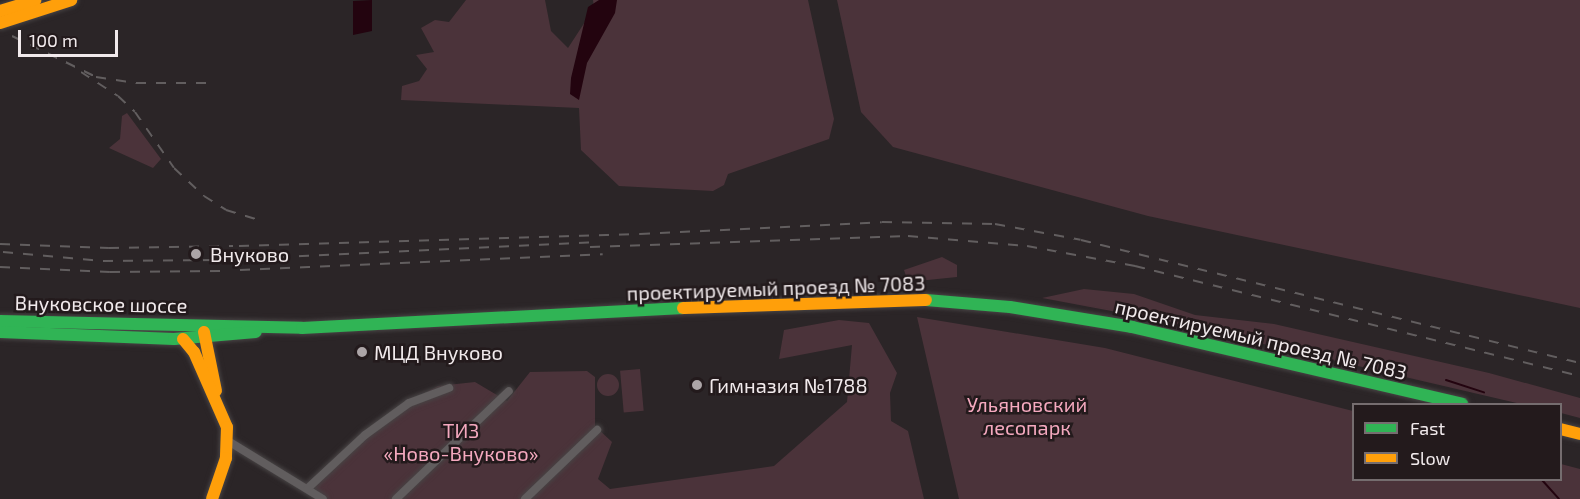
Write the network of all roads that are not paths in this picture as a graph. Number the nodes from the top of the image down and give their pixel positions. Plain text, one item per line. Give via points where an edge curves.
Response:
1 (35, 0) edge
2 (71, 0) edge
3 (0, 11) edge
4 (0, 23) edge
5 (1, 323) edge
6 (201, 333) junction
7 (183, 339) junction
8 (194, 352) junction
9 (449, 388) dead end
10 (509, 391) dead end
11 (1454, 403) edge
12 (218, 404) junction
13 (597, 430) dead end
14 (1562, 430) edge
15 (1580, 434) edge
16 (228, 441) junction
17 (308, 488) junction
18 (212, 499) edge
19 (323, 499) edge
20 (396, 499) edge
21 (525, 499) edge

1 - 3 main road
2 - 4 main road
5 - 6 main road, Внуковское шоссе
5 - 7 main road, Внуковское шоссе
6 - 7 main road, Внуковское шоссе
6 - 8 main road, Внуковское шоссе
6 - 11 main road, проектируемый проезд № 7083 via 824,301 928,300 1010,307 1132,327
6 - 12 main road, Внуковское шоссе
7 - 8 main road, Внуковское шоссе
8 - 12 main road, Внуковское шоссе
9 - 17 street via 410,403 365,435
10 - 20 street
12 - 16 main road, Внуковское шоссе
13 - 21 street
14 - 15 main road
16 - 17 street
16 - 18 main road, Внуковское шоссе via 225,464
17 - 19 street

